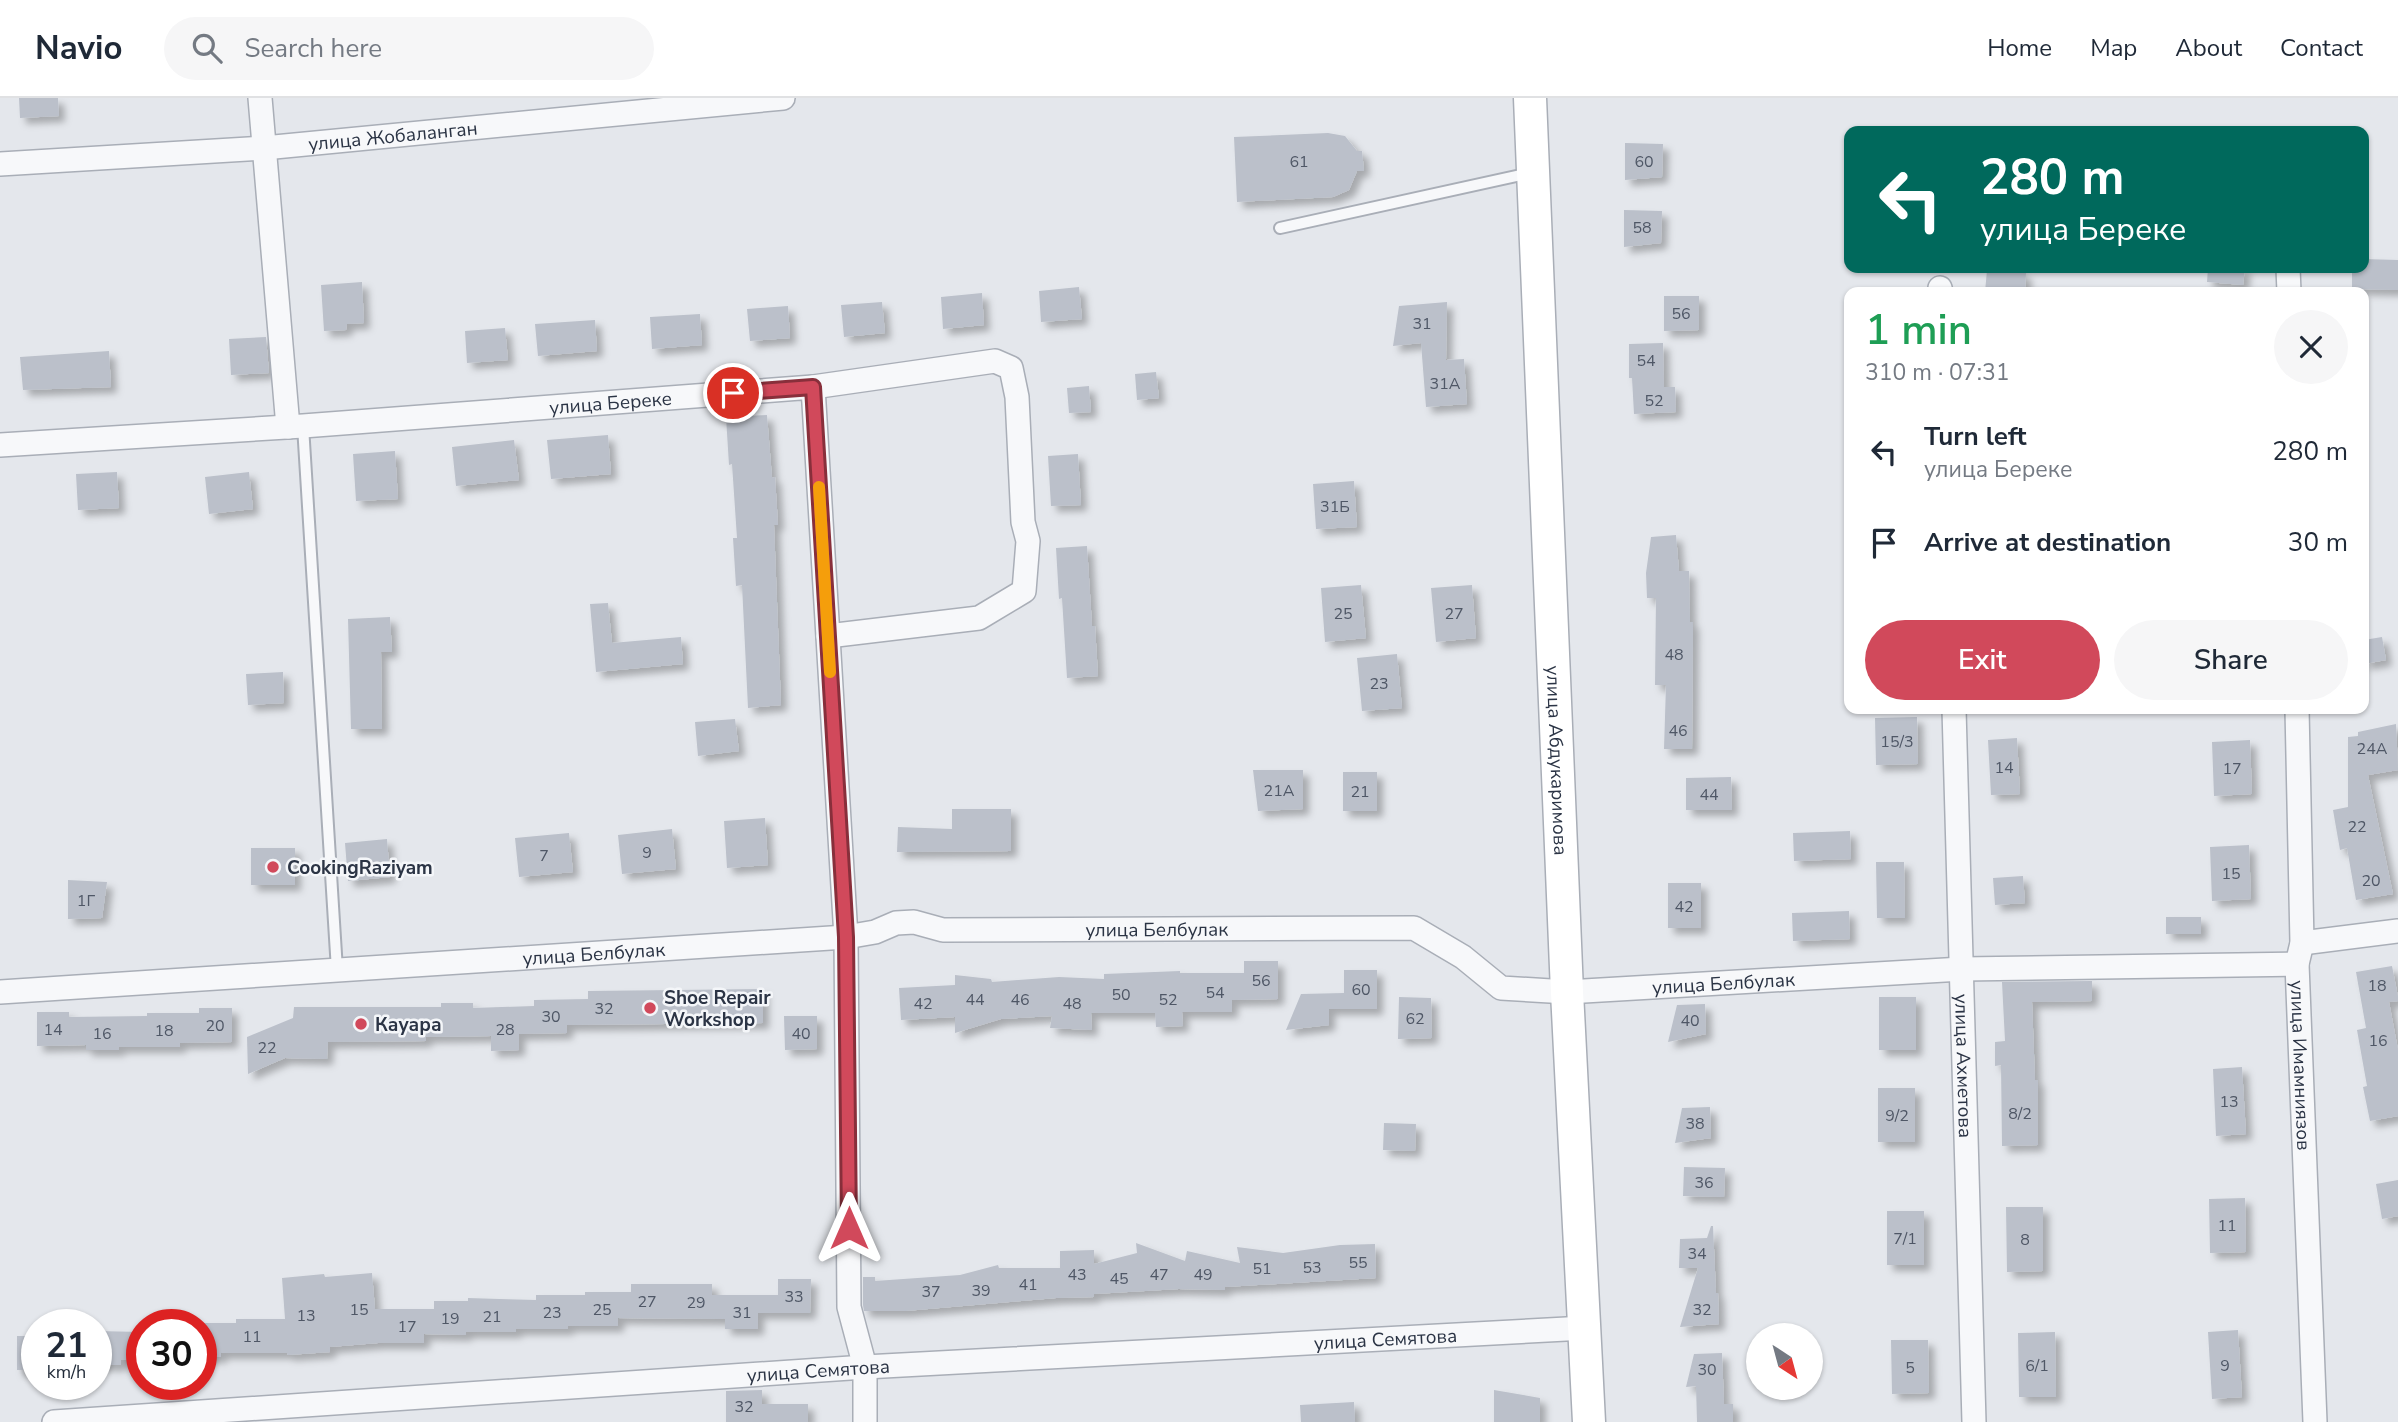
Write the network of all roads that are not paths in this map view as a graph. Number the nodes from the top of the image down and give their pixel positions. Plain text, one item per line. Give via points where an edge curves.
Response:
1 (260, 98) edge
2 (783, 98) edge
3 (1530, 98) edge
4 (264, 148) junction
5 (0, 164) edge
6 (1533, 172) junction
7 (1280, 228) dead end
8 (813, 387) junction
9 (296, 427) junction
10 (0, 445) edge
11 (828, 636) junction
12 (1954, 714) edge
13 (2297, 714) edge
14 (2398, 931) edge
15 (846, 937) junction
16 (2299, 953) junction
17 (1962, 968) junction
18 (337, 970) junction
19 (0, 992) edge
20 (1567, 992) junction
21 (1585, 1328) junction
22 (865, 1367) junction
23 (54, 1422) edge
24 (865, 1422) edge
25 (1589, 1422) edge
26 (1974, 1422) edge
27 (2315, 1422) edge

1 - 4 street
2 - 4 street, улица Жобаланган
3 - 6 main road, улица Абдукаримова
4 - 5 street, улица Жобаланган
4 - 9 street
6 - 7 lane
6 - 20 main road, улица Абдукаримова
8 - 9 street, улица Береке
8 - 11 street
8 - 11 street, улица Береке via 995,362 1011,368 1028,541 1024,591 979,618
9 - 10 street, улица Береке
9 - 18 lane
11 - 15 street
12 - 17 street, улица Ахметова
13 - 16 street, улица Имамниязов
14 - 16 street, улица Белбулак
15 - 18 street, улица Белбулак
15 - 20 street, улица Белбулак via 914,922 943,930 1414,928 1463,957 1502,988
15 - 22 street via 849,1307
16 - 17 street, улица Белбулак
16 - 27 street, улица Имамниязов
17 - 20 street, улица Белбулак
17 - 26 street, улица Ахметова
18 - 19 street, улица Белбулак
20 - 21 main road, улица Абдукаримова
21 - 22 street, улица Семятова
21 - 25 main road, улица Абдукаримова
22 - 23 street, улица Семятова
22 - 24 street

